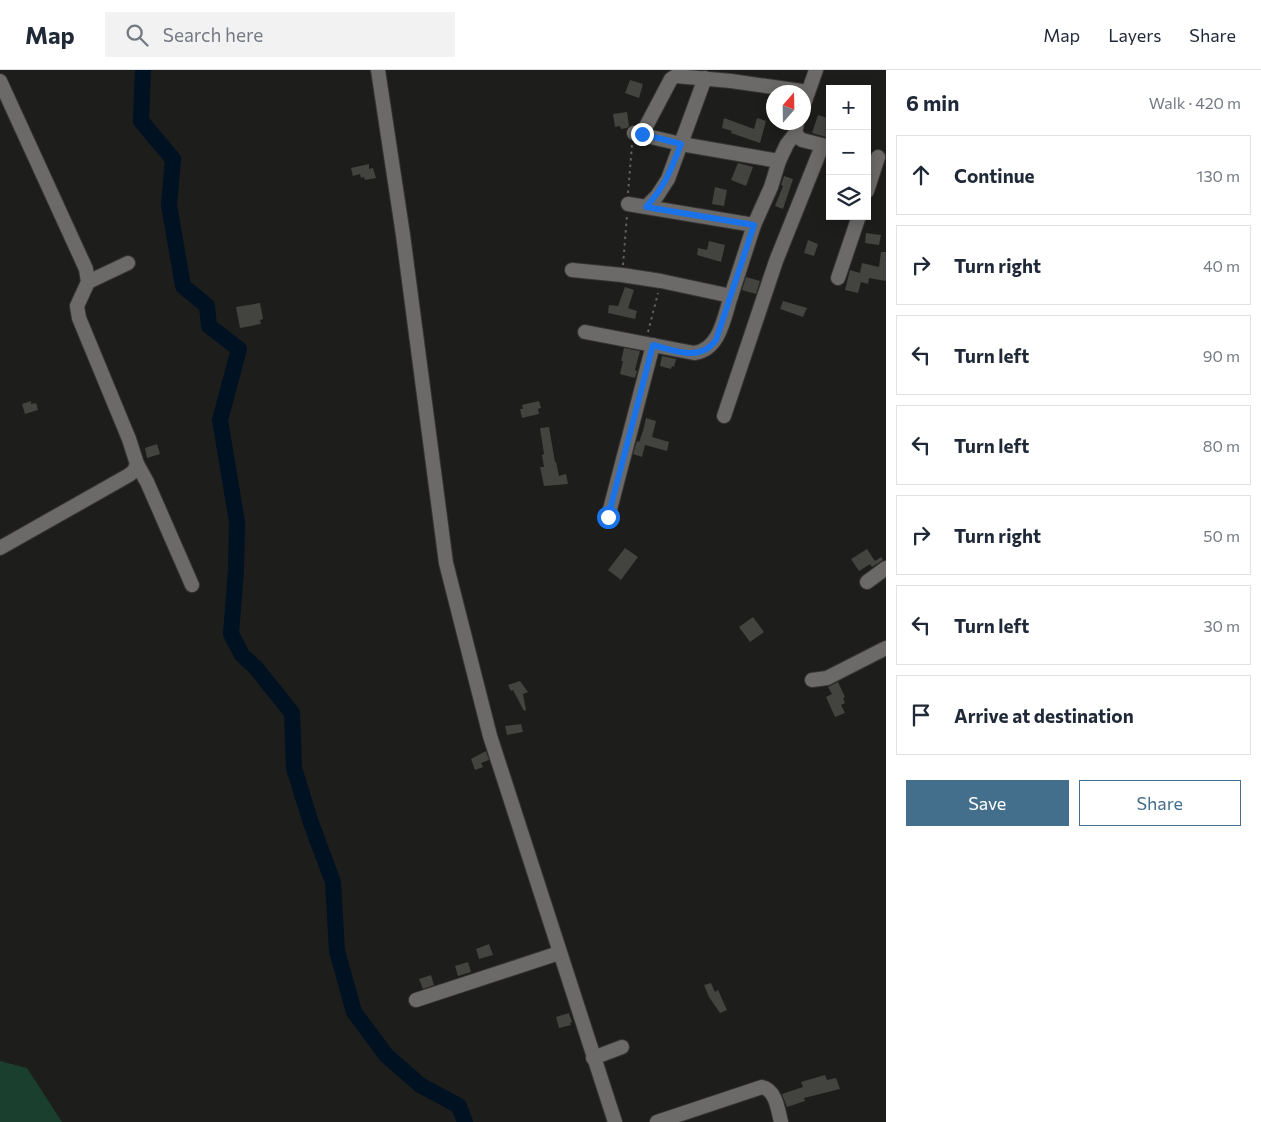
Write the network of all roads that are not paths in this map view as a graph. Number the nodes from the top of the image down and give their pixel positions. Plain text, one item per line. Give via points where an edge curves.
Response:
1 (378, 70) edge
2 (816, 70) edge
3 (705, 78) junction
4 (0, 81) edge
5 (811, 85) edge
6 (766, 90) edge
7 (795, 130) edge
8 (797, 130) edge
9 (681, 144) junction
10 (826, 146) edge
11 (877, 157) edge
12 (779, 161) junction
13 (871, 177) edge
14 (628, 204) dead end
15 (646, 207) junction
16 (858, 220) edge
17 (754, 225) junction
18 (128, 263) dead end
19 (572, 270) dead end
20 (838, 278) dead end
21 (88, 282) junction
22 (731, 296) junction
23 (585, 332) dead end
24 (649, 344) junction
25 (724, 416) dead end
26 (137, 464) junction
27 (608, 517) dead end
28 (0, 548) edge
29 (886, 568) edge
30 (867, 582) dead end
31 (192, 585) dead end
32 (886, 648) edge
33 (812, 680) dead end
34 (560, 953) junction
35 (416, 1000) dead end
36 (622, 1047) dead end
37 (593, 1058) junction
38 (615, 1122) edge
39 (657, 1122) edge
40 (781, 1122) edge

1 - 34 street via 446,563 490,736
2 - 5 street
3 - 6 street
3 - 9 street
3 - 9 street via 678,75 671,79 638,133
4 - 21 street via 86,269
7 - 12 street
8 - 10 street via 802,140
9 - 12 street
9 - 15 street via 668,179
10 - 25 street via 776,261
11 - 13 street
12 - 17 street via 769,194
14 - 15 street
15 - 17 street
16 - 20 street
17 - 22 street
18 - 21 street
19 - 22 street via 661,281
21 - 26 street via 77,306 79,318
22 - 24 street via 716,340 707,350 694,353
23 - 24 street
24 - 27 street
26 - 28 street via 129,475
26 - 31 street
29 - 30 street
32 - 33 street via 827,678
34 - 35 street
34 - 37 street
36 - 37 street
37 - 38 street
39 - 40 street via 762,1087 772,1093

